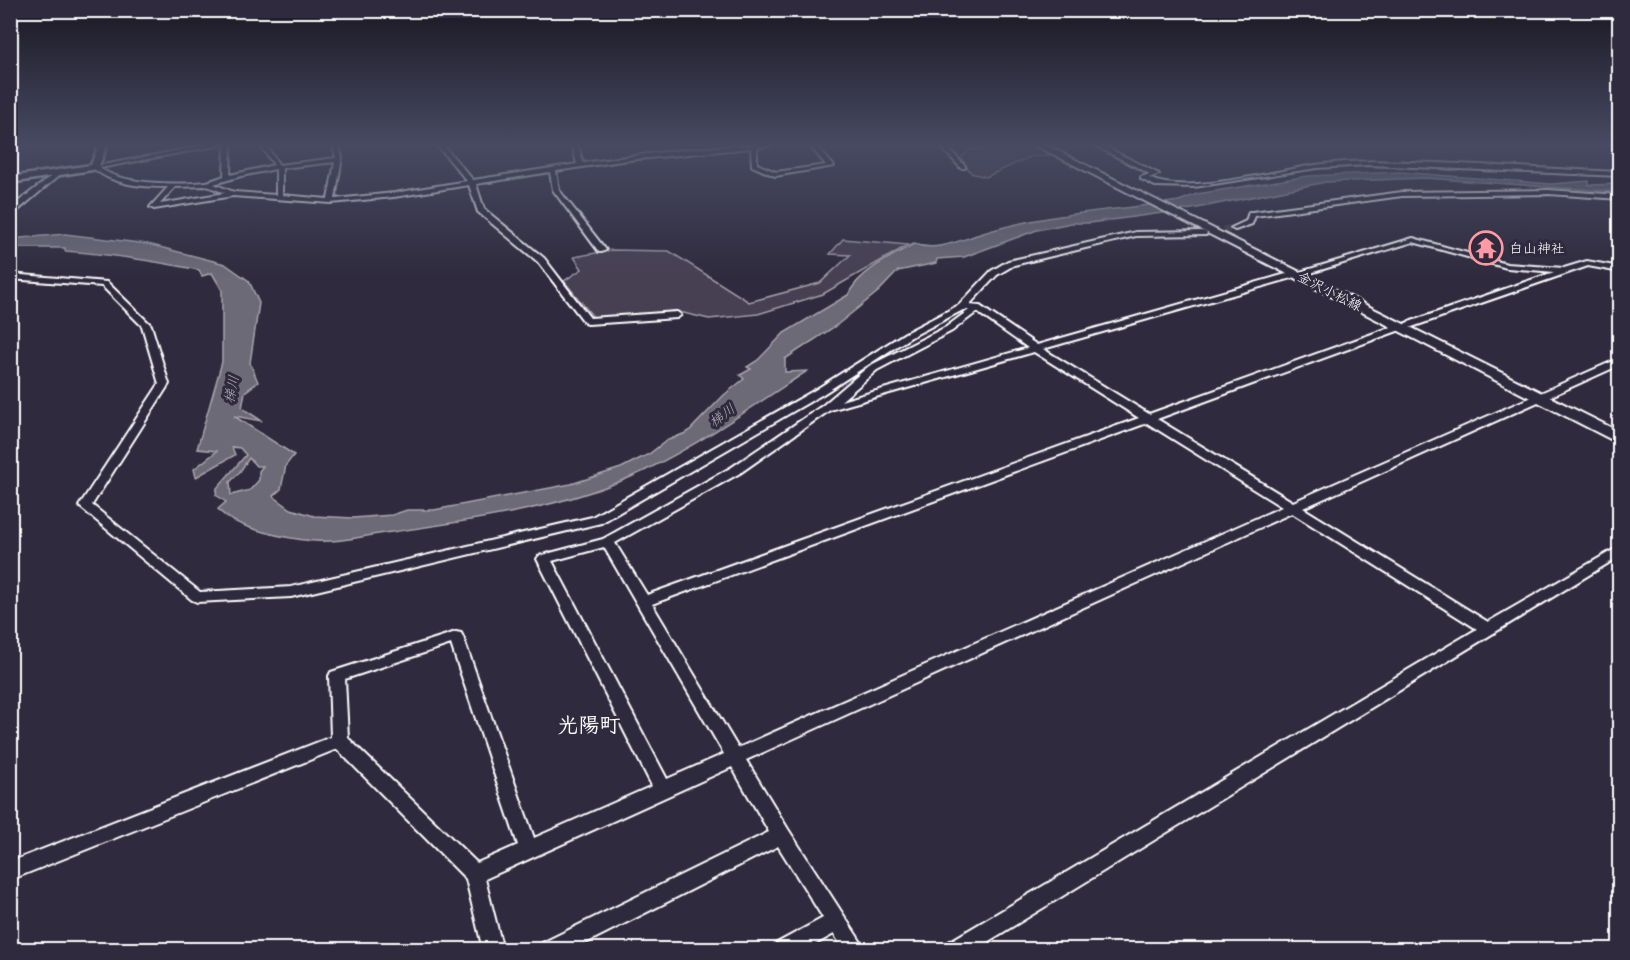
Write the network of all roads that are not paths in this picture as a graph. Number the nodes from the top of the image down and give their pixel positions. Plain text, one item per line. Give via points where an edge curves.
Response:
1 (38, 190) edge
2 (169, 190) edge
3 (223, 190) edge
4 (279, 190) edge
5 (333, 190) edge
6 (419, 190) edge
7 (475, 190) edge
8 (556, 190) edge
9 (1134, 190) edge
10 (233, 194) junction
11 (1620, 196) edge
12 (279, 198) junction
13 (331, 201) junction
14 (14, 210) dead end
15 (1204, 228) junction
16 (1229, 233) junction
17 (602, 250) dead end
18 (1562, 270) junction
19 (1620, 270) edge
20 (1300, 273) junction
21 (10, 276) edge
22 (962, 307) junction
23 (977, 308) junction
24 (677, 315) dead end
25 (1405, 326) junction
26 (1034, 347) junction
27 (1620, 361) edge
28 (1542, 395) junction
29 (826, 408) junction
30 (1148, 417) junction
31 (1620, 430) edge
32 (1620, 439) edge
33 (1291, 507) junction
34 (608, 542) junction
35 (1620, 550) edge
36 (643, 602) junction
37 (1488, 629) junction
38 (340, 741) junction
39 (736, 756) junction
40 (662, 788) junction
41 (781, 835) junction
42 (528, 848) junction
43 (10, 871) edge
44 (474, 873) junction
45 (837, 921) junction
46 (788, 948) edge
47 (494, 950) edge
48 (549, 950) edge
49 (855, 950) edge
50 (954, 950) edge

1 - 14 street
2 - 10 street via 154,207
3 - 10 street
4 - 12 street
5 - 13 street
6 - 13 street
7 - 24 street via 482,210 541,260 588,321
8 - 17 street
9 - 15 main road, 金沢小松線
10 - 12 street
11 - 16 street via 1549,192 1402,194 1252,214 1249,222
12 - 13 street
15 - 16 main road, 金沢小松線
15 - 22 street via 1136,234 1011,263 994,273
16 - 20 main road, 金沢小松線
18 - 19 street via 1587,262
18 - 20 street via 1506,266 1413,240
18 - 25 street
20 - 25 main road, 金沢小松線
20 - 26 street
21 - 22 street via 104,284 146,325 164,384 84,506 197,597 291,592 596,520
22 - 23 street
23 - 26 street
23 - 29 street via 949,329 867,373
25 - 28 main road, 金沢小松線
25 - 30 street
26 - 29 street
26 - 30 street
27 - 28 street
28 - 31 main road, 金沢小松線
28 - 32 main road, 金沢小松線
28 - 33 street
29 - 34 street via 736,470
30 - 33 street
30 - 36 street
33 - 37 street
33 - 39 street
34 - 36 street
34 - 40 street via 544,559
35 - 37 street
36 - 39 street
37 - 50 street
38 - 42 street via 337,676 456,637
38 - 43 street
38 - 44 street
39 - 40 street
39 - 41 street
40 - 42 street
41 - 45 street
41 - 48 street
42 - 44 street
44 - 47 street
45 - 46 street
45 - 49 street

